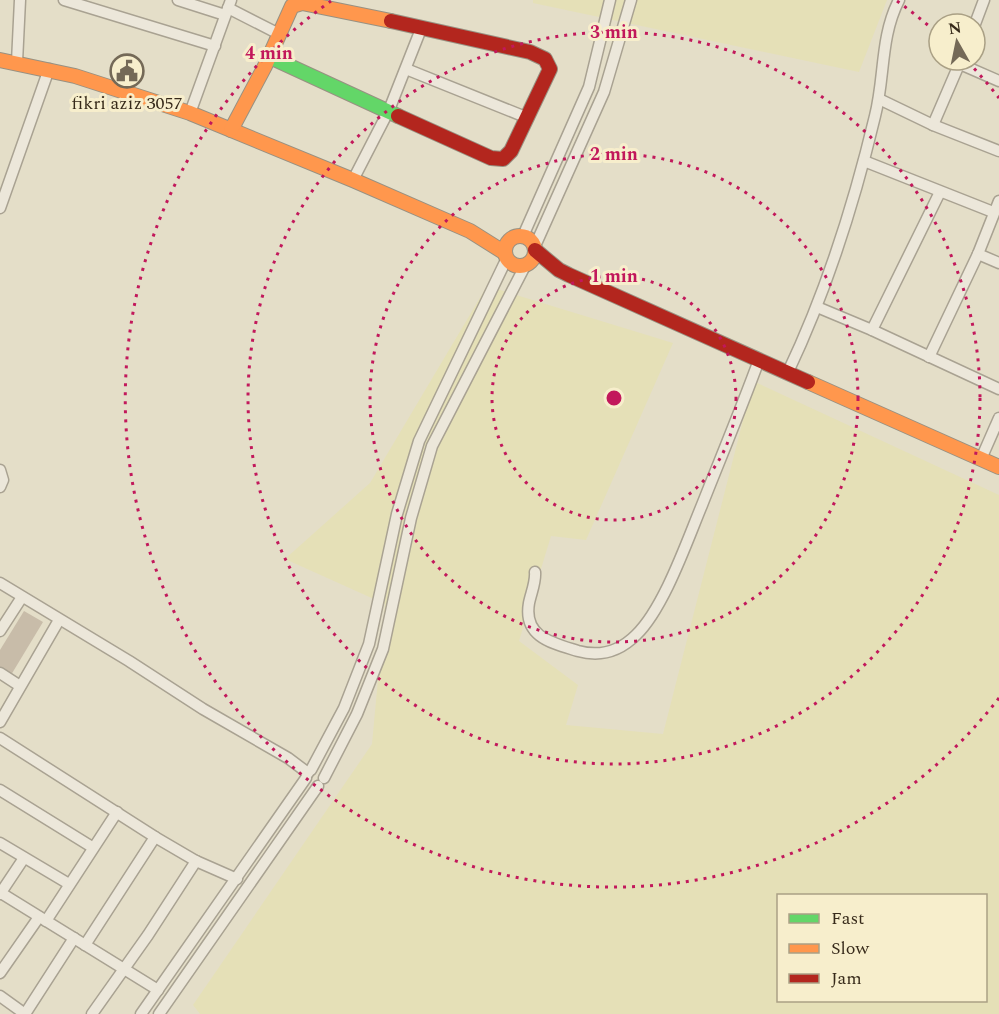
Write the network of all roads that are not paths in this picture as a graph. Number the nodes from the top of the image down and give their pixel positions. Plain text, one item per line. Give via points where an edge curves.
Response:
1 (20, 0) edge
2 (64, 0) edge
3 (178, 0) edge
4 (610, 0) edge
5 (631, 0) edge
6 (899, 0) edge
7 (228, 8) edge
8 (421, 29) junction
9 (279, 34) junction
10 (215, 46) junction
11 (270, 57) junction
12 (0, 60) edge
13 (16, 62) junction
14 (49, 69) junction
15 (406, 69) junction
16 (957, 72) edge
17 (981, 72) edge
18 (999, 81) edge
19 (879, 99) junction
20 (389, 110) junction
21 (190, 113) junction
22 (528, 118) junction
23 (933, 125) junction
24 (231, 130) junction
25 (999, 151) edge
26 (864, 161) junction
27 (353, 180) junction
28 (940, 192) junction
29 (999, 201) edge
30 (0, 206) edge
31 (993, 212) junction
32 (470, 231) junction
33 (518, 237) junction
34 (978, 254) junction
35 (506, 255) junction
36 (531, 255) junction
37 (999, 263) edge
38 (817, 307) junction
39 (872, 330) junction
40 (929, 357) junction
41 (759, 360) junction
42 (788, 372) junction
43 (999, 389) edge
44 (999, 417) edge
45 (981, 459) junction
46 (999, 467) edge
47 (0, 470) edge
48 (0, 487) edge
49 (535, 572) dead end
50 (0, 583) edge
51 (22, 597) junction
52 (59, 620) junction
53 (0, 631) edge
54 (0, 673) edge
55 (21, 686) junction
56 (0, 723) edge
57 (0, 738) edge
58 (308, 774) junction
59 (321, 782) junction
60 (0, 790) edge
61 (117, 812) junction
62 (155, 837) junction
63 (0, 843) edge
64 (92, 847) junction
65 (24, 858) junction
66 (196, 861) junction
67 (237, 879) junction
68 (69, 884) junction
69 (0, 893) edge
70 (43, 919) junction
71 (74, 938) junction
72 (85, 945) junction
73 (124, 969) junction
74 (0, 973) edge
75 (158, 990) junction
76 (0, 996) edge
77 (25, 1014) edge
78 (92, 1014) edge
79 (141, 1014) edge
80 (159, 1014) edge

1 - 13 street
2 - 10 street
3 - 7 street
4 - 33 street via 588,87
5 - 36 street via 604,92
6 - 19 street via 886,31
7 - 9 street
7 - 10 street
8 - 9 street via 302,3 292,6
8 - 15 street
8 - 22 street via 531,51 545,59 550,69
9 - 11 street
10 - 21 street
11 - 20 street
11 - 24 street
12 - 13 street
13 - 14 street
14 - 21 street
14 - 30 street
15 - 20 street
15 - 22 street
16 - 23 street
17 - 18 street
19 - 23 street
19 - 26 street
20 - 22 street via 499,160 509,155
20 - 27 street
21 - 24 street
23 - 25 street
24 - 27 street
26 - 28 street
26 - 38 street
27 - 32 street
28 - 31 street
28 - 39 street
29 - 31 street
31 - 34 street
32 - 33 street
32 - 35 street
33 - 35 street via 508,242
33 - 36 street via 530,240
34 - 37 street
34 - 40 street
35 - 36 street via 516,265
35 - 58 street via 419,441 397,514 369,644 344,708
36 - 41 street
36 - 59 street via 432,446 411,518 383,649 357,714
38 - 39 street
38 - 42 street
39 - 40 street
40 - 43 street
41 - 42 street
41 - 49 street via 681,555 658,603 636,635 613,650 596,655 543,639 532,627 528,614
42 - 45 street
44 - 45 street
45 - 46 street
47 - 48 street
50 - 51 street
51 - 52 street
51 - 53 street
52 - 55 street
52 - 58 street via 269,746
54 - 55 street
55 - 56 street
57 - 61 street
58 - 59 street via 312,786
58 - 67 street
59 - 80 street
60 - 64 street
61 - 62 street
61 - 64 street
62 - 66 street
62 - 72 street
63 - 65 street
64 - 68 street
65 - 68 street
65 - 69 street
66 - 67 street
66 - 73 street
67 - 75 street
68 - 70 street
69 - 70 street
70 - 71 street
70 - 74 street
71 - 72 street
71 - 77 street
72 - 73 street
73 - 75 street
73 - 78 street
75 - 79 street
76 - 77 street

